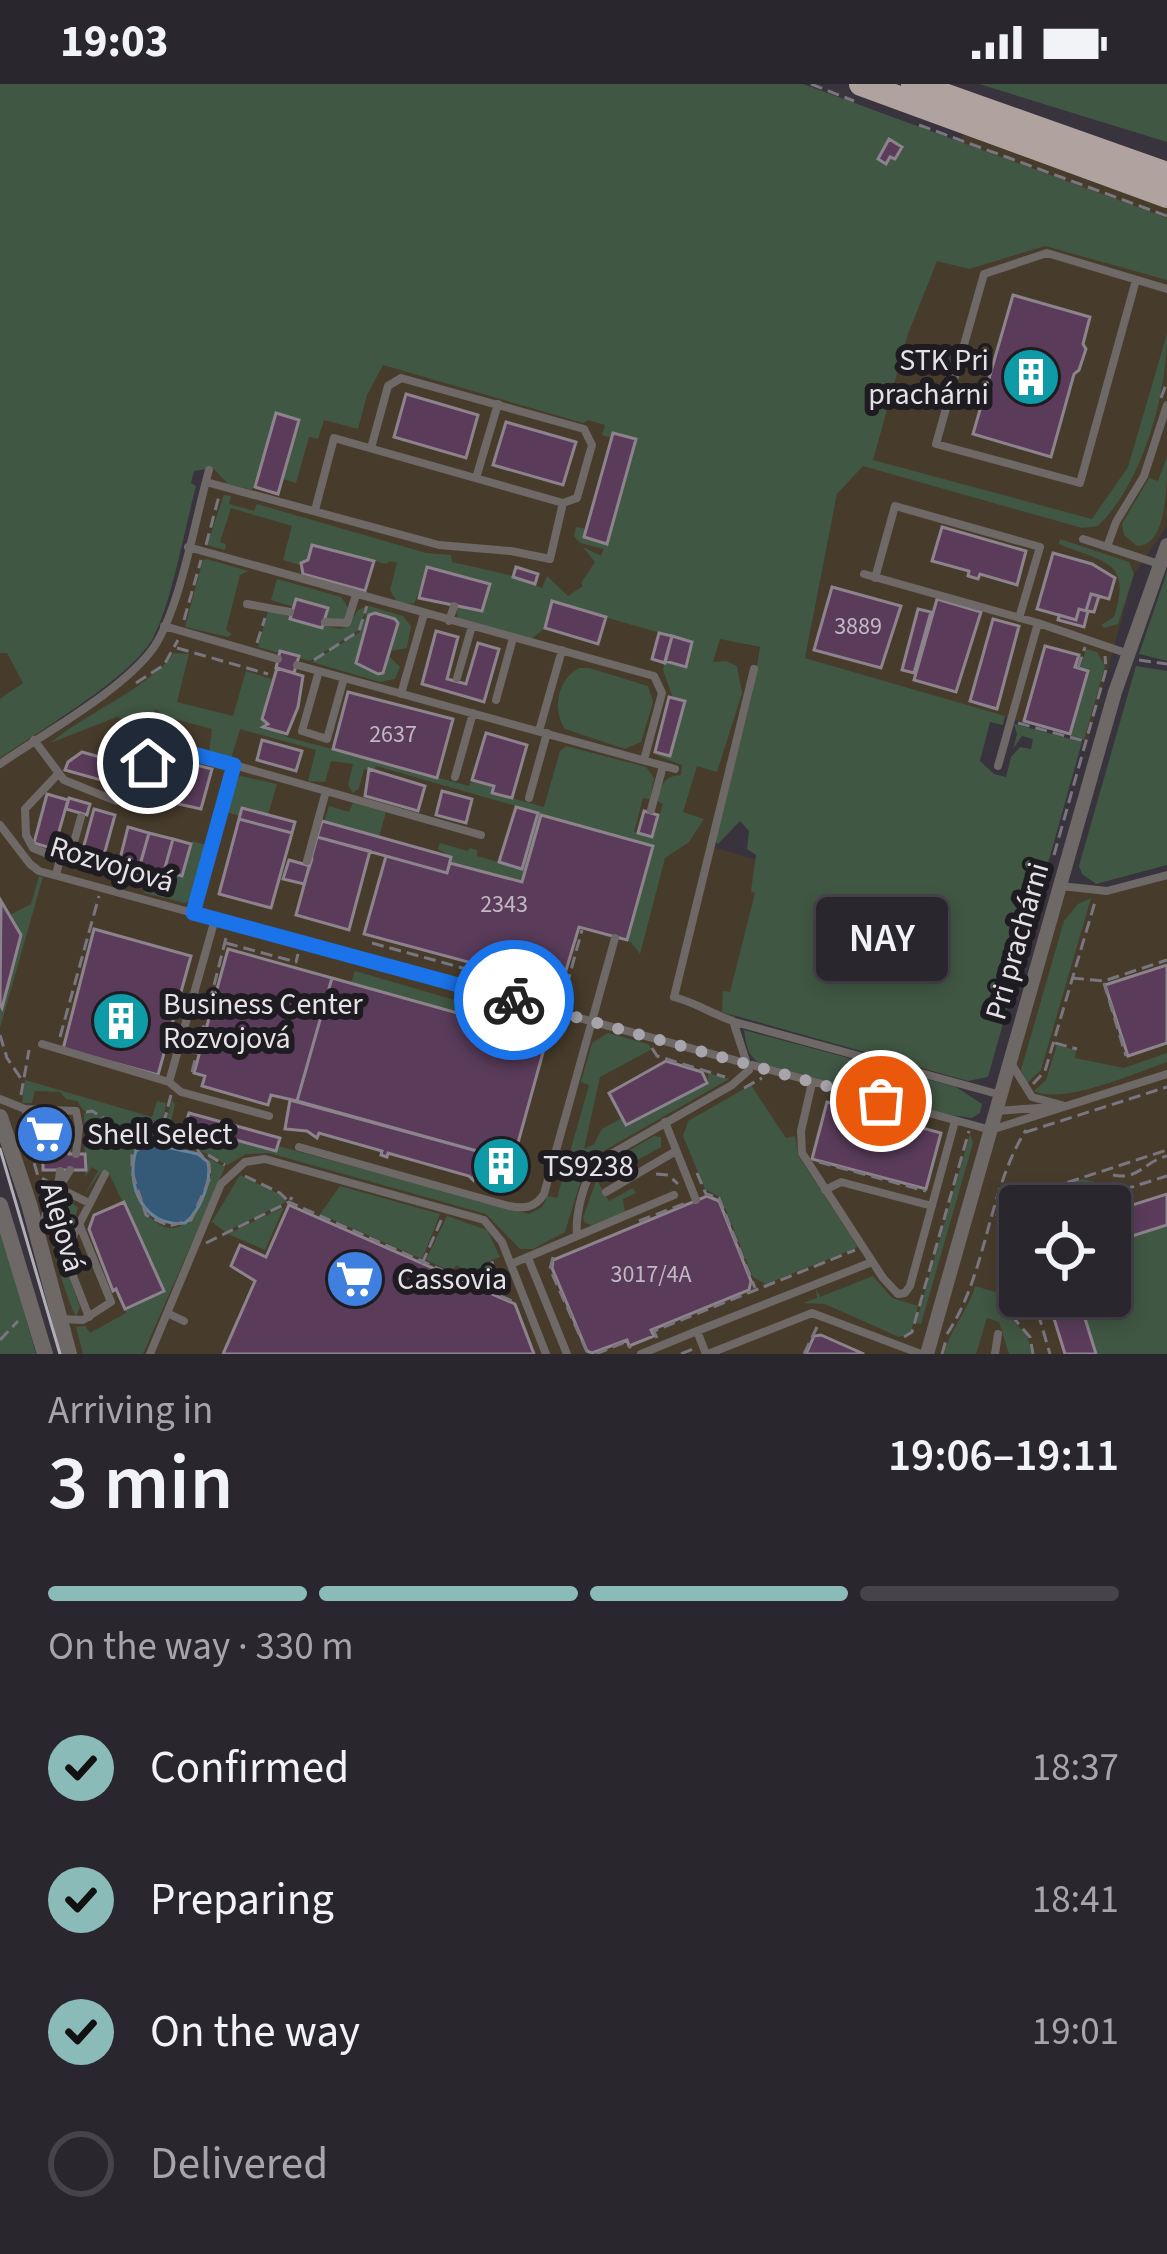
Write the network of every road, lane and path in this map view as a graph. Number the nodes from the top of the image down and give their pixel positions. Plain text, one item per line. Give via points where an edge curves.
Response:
1 (811, 84) edge
2 (914, 84) edge
3 (866, 96) edge
4 (914, 123) dead end
5 (1167, 174) edge
6 (1167, 196) edge
7 (1167, 216) edge
8 (1136, 280) junction
9 (1167, 289) edge
10 (1167, 382) edge
11 (498, 404) junction
12 (1162, 407) edge
13 (370, 448) junction
14 (209, 470) dead end
15 (476, 478) junction
16 (206, 482) junction
17 (222, 486) junction
18 (563, 502) junction
19 (315, 510) junction
20 (1083, 539) dead end
21 (1167, 544) edge
22 (188, 547) junction
23 (1107, 547) junction
24 (204, 551) junction
25 (1160, 565) junction
26 (864, 574) dead end
27 (875, 578) junction
28 (356, 595) junction
29 (370, 598) junction
30 (424, 602) dead end
31 (247, 604) dead end
32 (268, 605) junction
33 (454, 606) dead end
34 (290, 612) dead end
35 (422, 613) junction
36 (1019, 618) junction
37 (449, 621) junction
38 (326, 622) dead end
39 (1038, 623) junction
40 (164, 626) junction
41 (472, 626) junction
42 (181, 631) junction
43 (513, 637) junction
44 (1094, 641) junction
45 (175, 648) junction
46 (562, 650) junction
47 (1100, 651) dead end
48 (255, 652) junction
49 (1127, 654) junction
50 (278, 659) dead end
51 (1167, 664) edge
52 (300, 666) joint
53 (1078, 668) dead end
54 (754, 669) dead end
55 (319, 671) junction
56 (268, 674) dead end
57 (344, 678) junction
58 (458, 678) dead end
59 (133, 684) dead end
60 (401, 694) junction
61 (496, 700) dead end
62 (473, 713) junction
63 (1011, 721) junction
64 (543, 732) junction
65 (34, 740) junction
66 (1086, 742) junction
67 (644, 760) junction
68 (148, 763) dead end
69 (0, 764) edge
70 (234, 765) junction
71 (663, 766) junction
72 (998, 766) dead end
73 (675, 769) dead end
74 (58, 774) junction
75 (455, 777) dead end
76 (326, 791) junction
77 (529, 798) dead end
78 (116, 801) dead end
79 (651, 810) dead end
80 (81, 817) dead end
81 (0, 825) edge
82 (481, 835) dead end
83 (60, 859) junction
84 (307, 861) dead end
85 (1049, 873) dead end
86 (1167, 874) edge
87 (56, 875) junction
88 (1061, 886) junction
89 (102, 888) junction
90 (1098, 891) junction
91 (193, 913) junction
92 (215, 919) junction
93 (582, 930) dead end
94 (615, 938) dead end
95 (301, 943) junction
96 (372, 943) dead end
97 (1167, 960) edge
98 (1072, 978) junction
99 (1104, 982) junction
100 (592, 1021) junction
101 (734, 1022) junction
102 (551, 1028) dead end
103 (0, 1035) edge
104 (645, 1036) junction
105 (548, 1039) dead end
106 (1054, 1042) junction
107 (42, 1044) dead end
108 (1077, 1048) dead end
109 (56, 1051) junction
110 (1126, 1056) dead end
111 (1010, 1062) junction
112 (750, 1066) junction
113 (192, 1072) dead end
114 (772, 1072) junction
115 (1167, 1074) edge
116 (22, 1082) dead end
117 (170, 1082) junction
118 (812, 1083) junction
119 (738, 1086) junction
120 (1167, 1087) edge
121 (1026, 1091) junction
122 (1001, 1095) junction
123 (0, 1099) edge
124 (1067, 1106) junction
125 (25, 1109) junction
126 (996, 1111) junction
127 (84, 1112) dead end
128 (269, 1116) dead end
129 (0, 1118) edge
130 (955, 1121) junction
131 (665, 1122) junction
132 (971, 1125) junction
133 (1024, 1125) junction
134 (991, 1130) junction
135 (181, 1142) junction
136 (146, 1143) junction
137 (298, 1147) dead end
138 (49, 1149) dead end
139 (198, 1150) junction
140 (676, 1151) junction
141 (1167, 1153) edge
142 (76, 1154) dead end
143 (691, 1158) dead end
144 (805, 1158) junction
145 (1111, 1168) junction
146 (65, 1170) dead end
147 (233, 1170) junction
148 (105, 1174) dead end
149 (652, 1175) dead end
150 (1113, 1175) junction
151 (1167, 1175) edge
152 (1059, 1185) edge
153 (1116, 1185) edge
154 (1131, 1187) edge
155 (59, 1188) junction
156 (825, 1190) junction
157 (677, 1191) joint
158 (607, 1192) dead end
159 (936, 1193) junction
160 (951, 1197) junction
161 (699, 1198) junction
162 (291, 1200) junction
163 (89, 1203) junction
164 (0, 1205) edge
165 (932, 1205) junction
166 (446, 1208) junction
167 (993, 1212) junction
168 (999, 1216) edge
169 (80, 1225) junction
170 (621, 1229) dead end
171 (577, 1236) junction
172 (862, 1247) junction
173 (194, 1249) junction
174 (43, 1251) junction
175 (556, 1255) dead end
176 (528, 1258) junction
177 (509, 1261) junction
178 (423, 1262) junction
179 (872, 1262) junction
180 (493, 1272) dead end
181 (756, 1290) junction
182 (517, 1303) dead end
183 (167, 1313) junction
184 (89, 1317) junction
185 (1013, 1317) edge
186 (1039, 1317) edge
187 (59, 1319) junction
188 (20, 1320) dead end
189 (184, 1321) dead end
190 (819, 1323) dead end
191 (915, 1324) dead end
192 (697, 1331) junction
193 (947, 1334) dead end
194 (998, 1334) dead end
195 (0, 1340) edge
196 (45, 1354) edge
197 (69, 1354) edge
198 (150, 1354) edge
199 (546, 1354) edge
200 (567, 1354) edge
201 (588, 1354) edge
202 (596, 1354) edge
203 (641, 1354) edge
204 (707, 1354) edge
205 (804, 1354) edge
206 (924, 1354) edge
207 (994, 1354) edge
208 (1033, 1354) edge
209 (1050, 1354) edge

1 - 3 path
2 - 5 highway
3 - 6 highway
4 - 7 path
8 - 8 lane via 1080,483 936,444 984,274 1047,253
8 - 9 lane
10 - 12 path
11 - 13 lane via 395,379
11 - 15 lane
11 - 18 lane via 589,433 578,498
12 - 23 lane via 1144,476
13 - 15 lane
13 - 19 lane via 334,438
14 - 16 lane
15 - 18 lane
16 - 17 lane
16 - 22 lane
17 - 19 lane
17 - 24 path
18 - 19 lane via 550,559 440,544
20 - 23 lane
21 - 25 street, Pri prachárni
22 - 24 lane
22 - 40 lane
23 - 25 lane
24 - 28 lane
24 - 42 path
25 - 49 street, Pri prachárni
26 - 27 lane
27 - 36 lane
27 - 36 lane via 895,506 1040,547
28 - 29 lane
28 - 38 lane via 347,623
29 - 35 lane
29 - 52 path via 359,631
30 - 35 lane
31 - 32 lane
32 - 34 lane
32 - 48 path
33 - 37 lane
35 - 37 lane
35 - 60 lane
36 - 39 lane
37 - 41 lane
39 - 44 lane
39 - 63 lane
40 - 42 lane
40 - 65 lane via 123,678
41 - 43 lane
41 - 58 lane
42 - 45 path
42 - 48 lane
43 - 46 lane
43 - 61 lane
44 - 49 lane
44 - 53 path
45 - 56 path
45 - 59 path via 156,673
46 - 64 lane
46 - 67 lane via 659,681
47 - 66 path via 1106,670
48 - 50 lane
49 - 51 path
49 - 88 street, Pri prachárni
52 - 55 lane
54 - 101 lane via 674,997
55 - 57 lane
55 - 57 lane via 302,731 327,739
57 - 60 lane
60 - 62 lane
62 - 64 lane
62 - 75 lane
63 - 66 path
63 - 72 lane
64 - 67 lane
64 - 77 lane
65 - 69 lane
65 - 74 lane
66 - 85 path
67 - 71 lane
68 - 70 lane via 154,743
70 - 76 lane
70 - 91 lane
71 - 73 lane
71 - 79 lane
74 - 78 lane
74 - 83 lane via 25,808 33,848
76 - 82 lane
76 - 84 lane
80 - 83 lane via 68,860
81 - 87 lane, Rozvojová via 33,868
83 - 87 lane
86 - 90 lane
87 - 89 lane, Rozvojová
88 - 90 lane
88 - 111 street, Pri prachárni
89 - 91 lane, Rozvojová
89 - 109 path
90 - 98 path
91 - 92 lane, Rozvojová
92 - 95 lane, Rozvojová
92 - 117 lane
93 - 96 path via 565,994
94 - 100 lane
95 - 100 lane, Rozvojová
95 - 113 path via 296,962 225,940
97 - 99 path
98 - 99 path
98 - 106 path
99 - 110 path
100 - 104 lane, Rozvojová
100 - 137 lane via 544,1194 528,1208
101 - 112 lane
101 - 122 lane
102 - 105 path
103 - 116 path
104 - 112 lane, Rozvojová
104 - 119 path via 657,1057
106 - 108 path
106 - 121 path via 1045,1071
107 - 109 lane
109 - 117 lane
111 - 121 lane
111 - 122 street, Pri prachárni
112 - 114 lane, Rozvojová
112 - 119 lane
114 - 118 lane, Rozvojová
114 - 119 path
115 - 124 lane
117 - 128 lane
117 - 135 path via 164,1122
118 - 130 lane, Rozvojová
118 - 144 lane via 800,1135
119 - 131 lane
120 - 133 path
121 - 124 lane
122 - 126 street, Pri prachárni
123 - 125 lane
124 - 126 lane
124 - 133 lane
125 - 138 lane via 35,1140
125 - 142 lane via 76,1111
126 - 133 lane
126 - 134 street, Pri prachárni
127 - 136 path
129 - 174 street, Alejová
130 - 132 lane, Rozvojová
130 - 159 lane
131 - 140 lane
131 - 171 lane via 592,1167
132 - 134 lane, Rozvojová
132 - 160 path
133 - 134 lane
133 - 167 path
134 - 206 street, Pri prachárni
135 - 136 path
135 - 139 path
136 - 139 path via 132,1155 134,1180 148,1217 169,1226 191,1220 209,1183 209,1164
139 - 147 path
140 - 158 lane
140 - 161 lane
141 - 145 path
141 - 150 path via 1132,1176
143 - 161 path
144 - 156 lane
144 - 159 path
145 - 150 path
145 - 152 path
146 - 155 lane
147 - 162 path
147 - 166 lane via 265,1160
147 - 173 lane
148 - 163 lane
149 - 157 path via 668,1175
150 - 153 path
151 - 154 path
155 - 163 lane
155 - 174 lane via 44,1210
156 - 165 lane via 837,1182
156 - 172 lane
157 - 171 lane
159 - 160 path
159 - 165 lane
160 - 191 path
161 - 170 path
161 - 181 path via 719,1198
162 - 173 path
162 - 178 path
163 - 169 lane
164 - 196 street, Alejová
165 - 179 lane via 905,1293 893,1292
166 - 177 lane via 492,1225
166 - 178 path
167 - 168 path
167 - 193 path via 966,1303
169 - 184 lane via 66,1258
169 - 184 lane via 111,1302
171 - 176 lane
172 - 179 lane
172 - 181 path
173 - 183 lane
174 - 187 street, Alejová
175 - 201 path via 550,1267
176 - 177 lane
176 - 200 lane
177 - 180 path via 491,1264
177 - 199 lane
178 - 182 path
179 - 192 lane
181 - 202 path via 654,1331 657,1338
183 - 189 lane
183 - 198 lane
184 - 187 lane
185 - 208 path
186 - 209 path
187 - 197 street, Alejová
188 - 195 path
190 - 205 path
192 - 203 lane
192 - 204 lane
194 - 207 lane
204 - 206 lane via 812,1313

